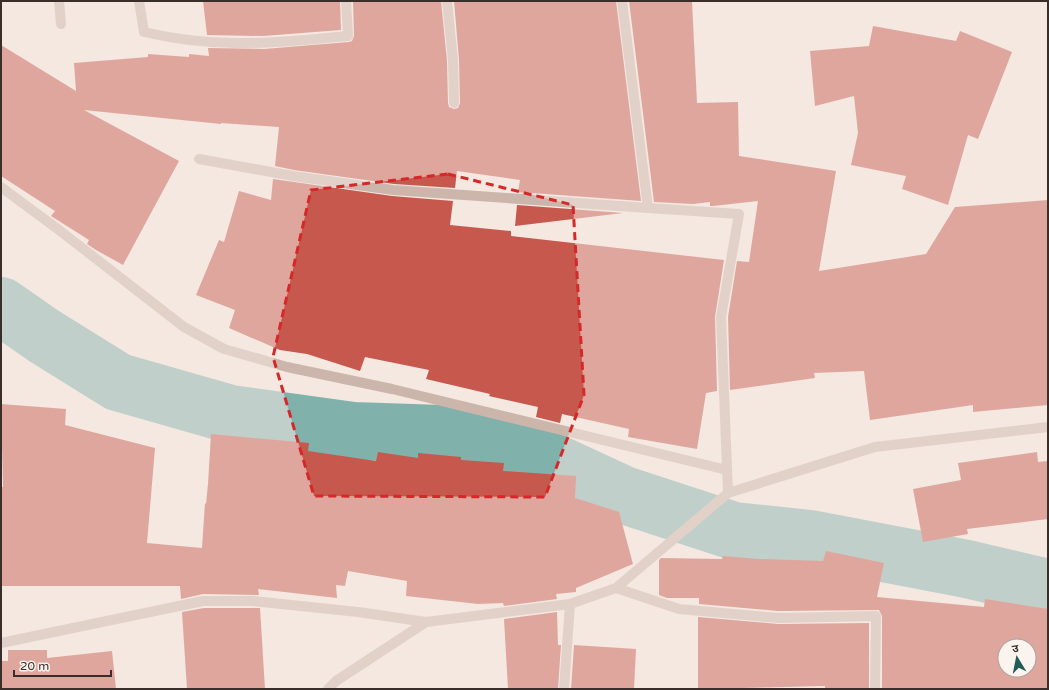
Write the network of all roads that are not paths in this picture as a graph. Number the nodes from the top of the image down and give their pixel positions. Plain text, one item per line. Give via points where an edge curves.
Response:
1 (59, 1) edge
2 (139, 1) edge
3 (346, 1) edge
4 (447, 1) edge
5 (622, 1) edge
6 (61, 24) dead end
7 (454, 103) dead end
8 (199, 159) dead end
9 (1, 187) edge
10 (648, 208) junction
11 (1048, 427) edge
12 (728, 470) junction
13 (728, 493) junction
14 (616, 588) junction
15 (570, 604) junction
16 (426, 622) junction
17 (1, 643) edge
18 (328, 689) edge
19 (564, 689) edge
20 (875, 689) edge

1 - 6 street
2 - 3 street via 144,32 176,39 235,43 348,36
4 - 7 street via 454,61
5 - 10 street
8 - 10 street via 393,190
9 - 12 street via 184,328 224,349 288,367 392,389
10 - 12 street via 739,214 721,317
11 - 13 street via 875,447
12 - 13 street
13 - 14 street
14 - 15 street
14 - 20 street via 679,609 778,618 876,616
15 - 16 street
15 - 19 street
16 - 17 street via 254,601 203,601
16 - 18 street via 336,681

